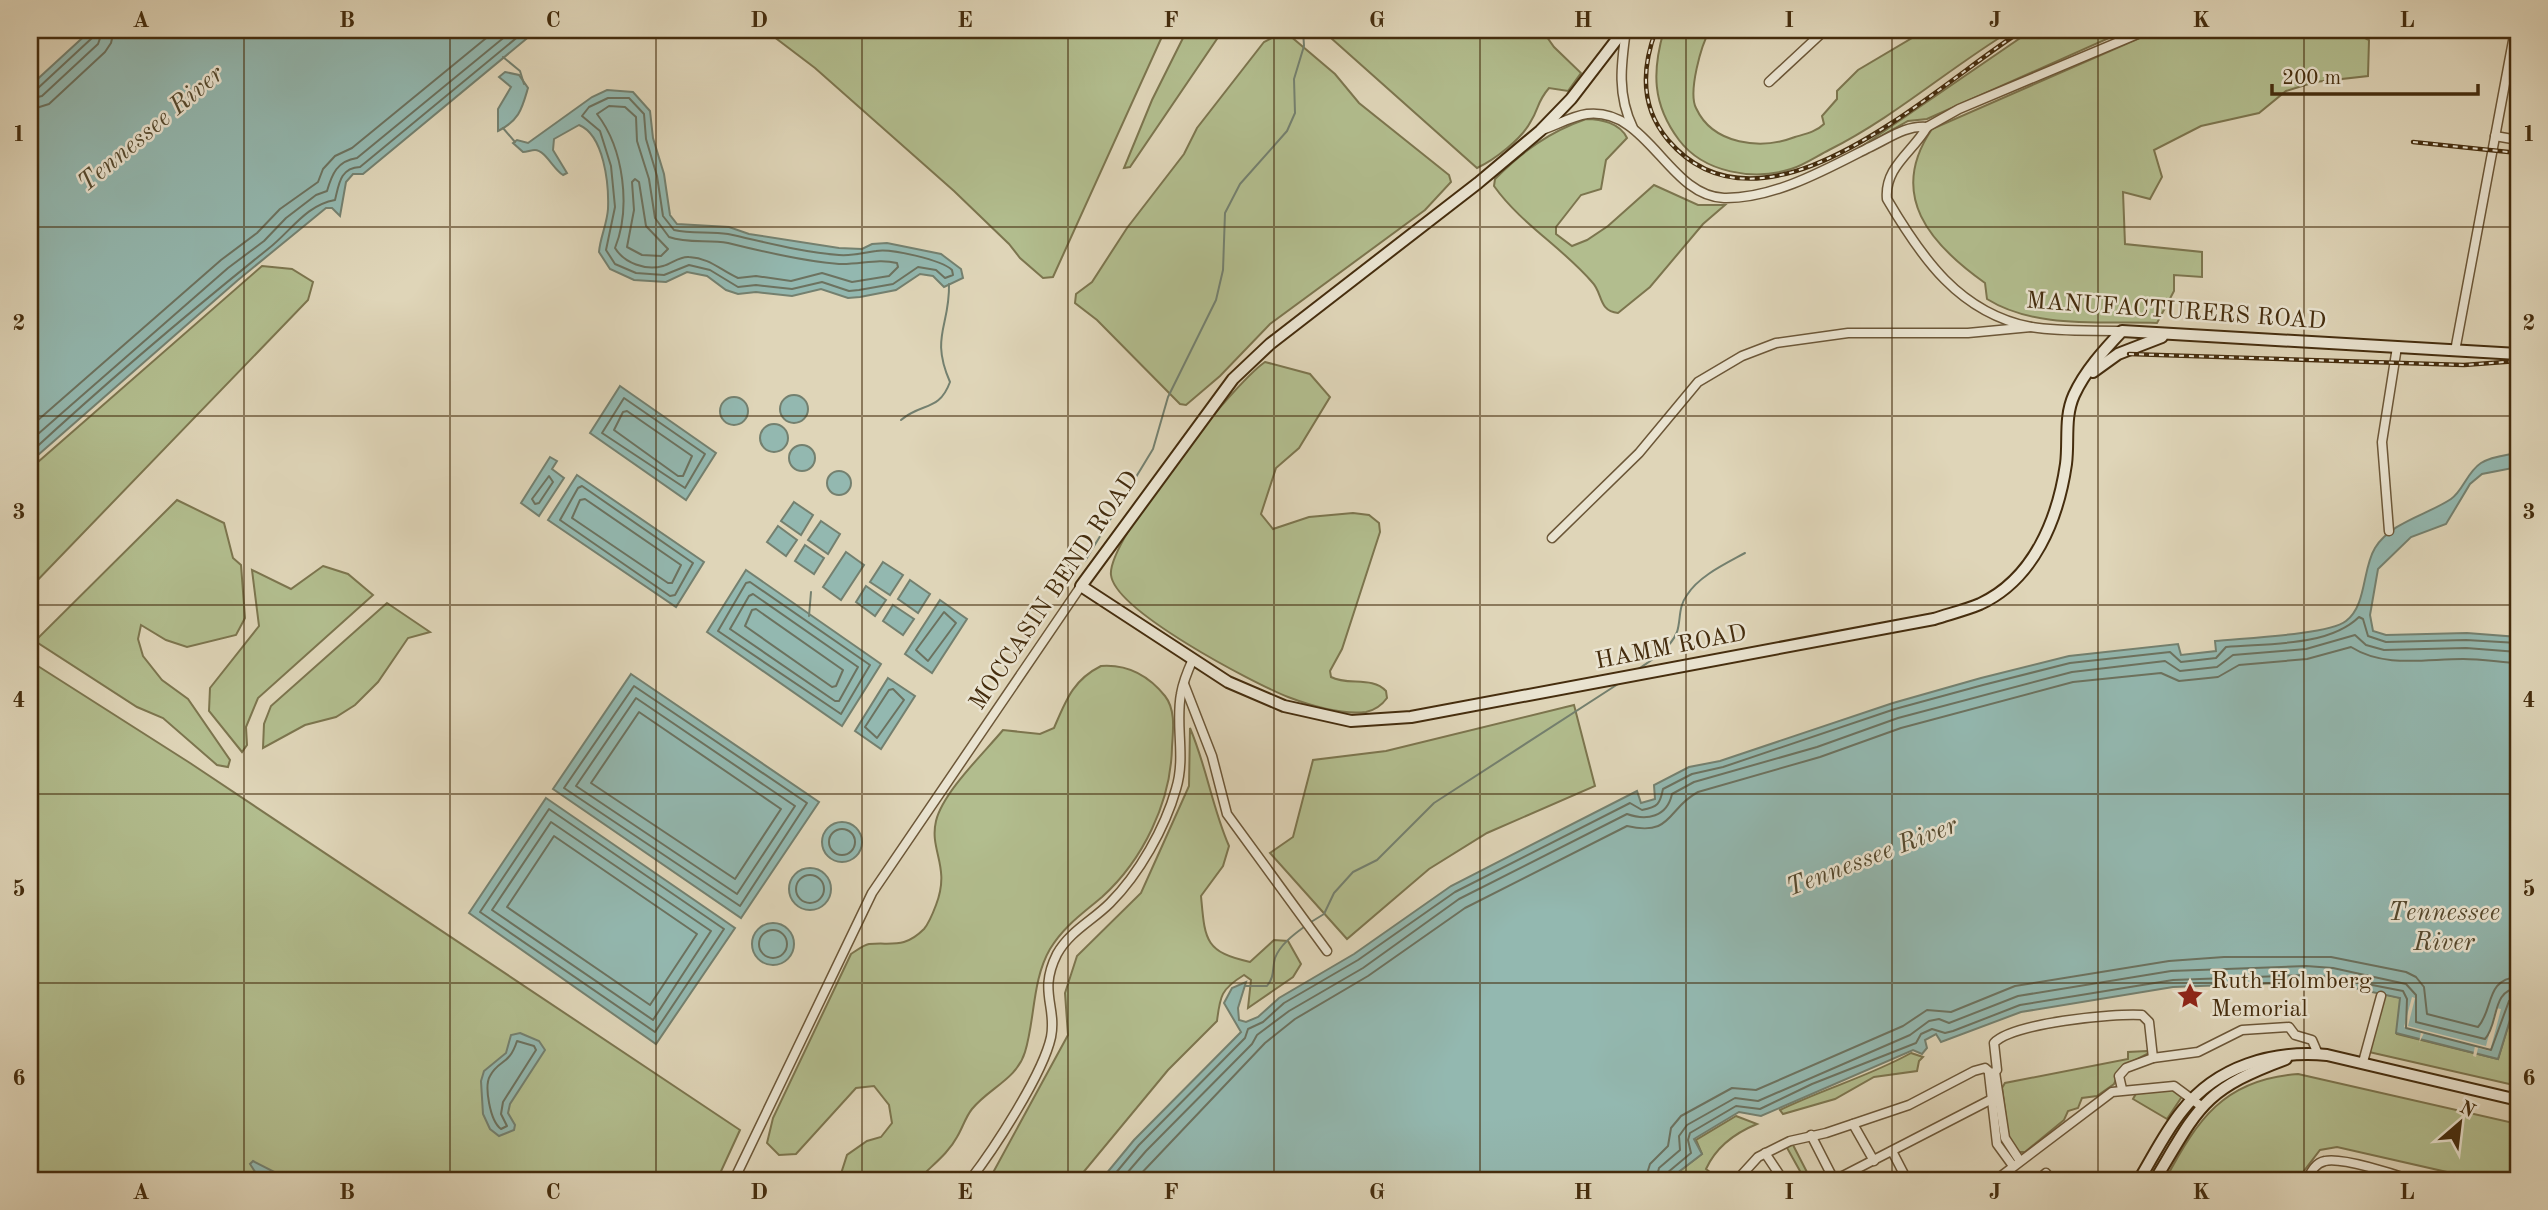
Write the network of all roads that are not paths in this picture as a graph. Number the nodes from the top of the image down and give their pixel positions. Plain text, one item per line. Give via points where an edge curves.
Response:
1 (1625, 30) edge
2 (1825, 30) edge
3 (2147, 30) edge
4 (2515, 30) edge
5 (1769, 82) dead end
6 (1927, 127) junction
7 (1633, 128) junction
8 (1540, 131) junction
9 (2495, 136) junction
10 (2518, 140) edge
11 (2031, 327) junction
12 (2122, 331) junction
13 (2169, 335) junction
14 (2397, 347) junction
15 (2455, 351) junction
16 (2518, 354) edge
17 (2083, 381) junction
18 (2389, 531) dead end
19 (1552, 538) dead end
20 (1081, 586) junction
21 (1193, 659) junction
22 (1184, 684) junction
23 (1327, 951) dead end
24 (2381, 996) dead end
25 (2323, 1054) junction
26 (2153, 1058) junction
27 (2363, 1062) junction
28 (1994, 1070) junction
29 (2122, 1089) junction
30 (1992, 1098) junction
31 (2518, 1100) edge
32 (2197, 1102) junction
33 (1853, 1125) junction
34 (1811, 1135) junction
35 (1892, 1151) junction
36 (1765, 1153) junction
37 (1874, 1161) junction
38 (2017, 1164) junction
39 (734, 1180) edge
40 (971, 1180) edge
41 (1737, 1180) edge
42 (1783, 1180) edge
43 (1834, 1180) edge
44 (1907, 1180) edge
45 (1996, 1180) edge
46 (2038, 1180) edge
47 (2052, 1180) edge
48 (2139, 1180) edge
49 (2155, 1180) edge
50 (2308, 1180) edge
51 (2411, 1180) edge

1 - 7 street via 1620,91
1 - 8 main road, MOCCASIN BEND ROAD
2 - 5 street
3 - 6 street via 1959,109
4 - 9 street
6 - 7 street via 1909,126 1786,185 1736,198 1712,197 1694,187
6 - 11 street, MANUFACTURERS ROAD via 1890,173 1887,199 1929,266 1981,307
7 - 8 street via 1587,114
8 - 20 main road, MOCCASIN BEND ROAD via 1270,344 1233,379
9 - 10 street
9 - 15 street
11 - 12 street, MANUFACTURERS ROAD
11 - 19 street via 1968,333 1848,333 1776,343 1742,356 1698,382 1639,453
12 - 13 main road, MANUFACTURERS ROAD
12 - 17 main road, HAMM ROAD
13 - 14 main road, MANUFACTURERS ROAD
13 - 17 main road via 2118,354
14 - 15 main road, MANUFACTURERS ROAD
14 - 18 street via 2382,442
15 - 16 main road, MANUFACTURERS ROAD
17 - 21 main road, HAMM ROAD via 2069,412 2066,464 2053,522 2039,550 2023,570 1981,603 1934,619 1410,717 1351,722 1284,706 1228,682
20 - 21 main road, HAMM ROAD
20 - 39 street, MOCCASIN BEND ROAD via 872,893
21 - 22 street
22 - 23 street via 1212,757 1227,814
22 - 40 street via 1180,696 1183,749 1168,811 1128,883 1071,934 1056,957 1047,989 1052,1030 1047,1050
24 - 27 street
25 - 26 street via 2312,1040 2282,1027 2242,1030 2198,1052
25 - 27 main road
25 - 32 main road via 2263,1068
26 - 28 street via 2150,1023 2145,1016 2100,1016 2000,1037 1993,1045
26 - 29 street via 2122,1071
27 - 31 main road
28 - 30 street
28 - 33 street via 1984,1068 1930,1096
28 - 38 street via 2005,1138
29 - 32 street via 2174,1086
29 - 38 street via 2102,1097
30 - 35 street
30 - 38 street via 1997,1144
32 - 48 main road via 2171,1126
32 - 49 main road
33 - 34 street
33 - 37 street
34 - 36 street
34 - 43 street
35 - 37 street
35 - 44 street
36 - 41 street
36 - 42 street
37 - 43 street
38 - 45 street
46 - 47 street via 2046,1173
50 - 51 street via 2313,1168 2325,1161

